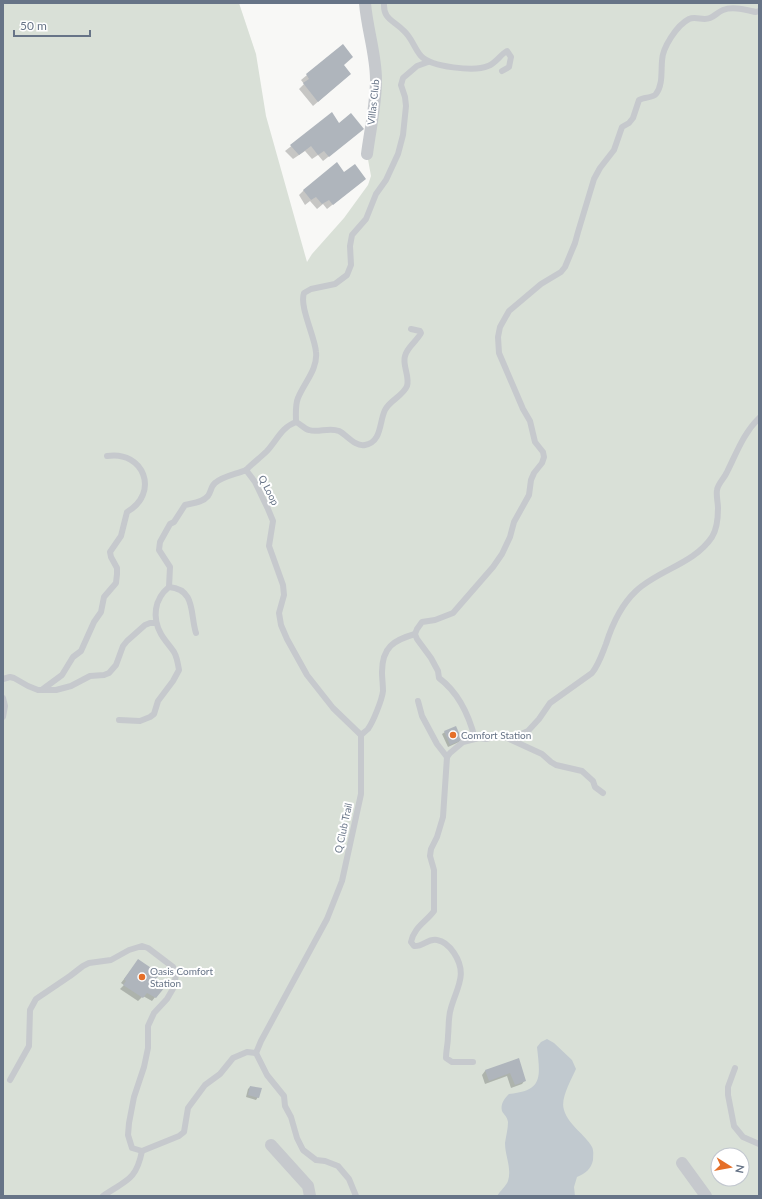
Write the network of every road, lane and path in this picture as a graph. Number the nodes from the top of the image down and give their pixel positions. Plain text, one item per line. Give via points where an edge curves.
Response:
1 (365, 3) edge
2 (384, 3) edge
3 (759, 11) edge
4 (428, 62) junction
5 (502, 71) dead end
6 (367, 154) dead end
7 (411, 330) dead end
8 (759, 418) edge
9 (296, 422) junction
10 (107, 456) dead end
11 (246, 470) junction
12 (170, 587) junction
13 (156, 623) junction
14 (196, 633) dead end
15 (415, 634) junction
16 (3, 679) edge
17 (43, 689) junction
18 (3, 698) edge
19 (418, 701) dead end
20 (3, 717) edge
21 (119, 720) dead end
22 (361, 735) junction
23 (504, 737) junction
24 (475, 739) junction
25 (447, 757) junction
26 (603, 793) dead end
27 (256, 1053) junction
28 (473, 1062) dead end
29 (735, 1068) dead end
30 (10, 1080) dead end
31 (759, 1144) edge
32 (271, 1145) dead end
33 (142, 1151) junction
34 (682, 1163) dead end
35 (103, 1196) edge
36 (310, 1196) edge
37 (356, 1196) edge
38 (706, 1196) edge

1 - 6 street, Villas Club via 376,80
2 - 4 lane via 386,15 403,29
3 - 15 lane via 724,9 710,18 692,18 674,32 663,52 661,80 656,94 640,100 633,118 622,127 614,150 594,179 568,262 561,272 508,311 503,320 498,337 499,354 530,421 535,442 544,452 542,462 531,480 526,503 514,522 502,554 493,567 453,613 422,622
4 - 5 lane via 476,70 489,66 507,51 511,56 509,67
4 - 9 lane via 417,66 403,78 401,85 406,106 398,154 386,180 376,194 366,219 352,235 350,271 335,284 304,293 306,316 315,345 316,359 298,398
7 - 9 lane via 421,333 404,357 408,378 406,387 384,412 380,431 371,442 364,446 356,444 336,430 308,430
8 - 23 lane via 744,436 727,474 717,488 717,520 712,537 690,558 652,579 629,598 614,623 597,667 592,673 550,703 528,730 517,736
9 - 11 lane via 289,425 268,450
10 - 17 lane via 122,456 139,467 145,483 144,494 133,509 127,512 121,536 110,552 117,568 116,582 104,597 101,612 83,647 62,675
11 - 12 lane, Q Loop via 215,483 207,497 185,506 170,524 160,542 159,550 170,568
11 - 22 lane, Q Loop via 255,482 272,521 269,546 284,585 279,613 287,639 307,675 333,708
12 - 13 lane via 157,603
12 - 14 lane via 184,592 191,601
13 - 17 lane via 144,625 127,640 116,665 109,673 90,676 71,686 56,690
13 - 21 lane via 173,650 179,670 174,681 158,701 154,714 140,720
15 - 22 lane via 400,639 390,646 384,655 383,692 368,729
15 - 24 lane via 431,658 439,678 461,702
16 - 17 lane via 14,678 38,690
18 - 20 lane
19 - 25 lane via 422,716 436,744
22 - 27 lane, Q Club Trail via 361,794 342,881 327,920
23 - 24 lane
23 - 26 lane via 542,754 556,765 582,771
24 - 25 lane via 463,742
25 - 28 lane via 443,817 430,856 434,870 434,911 415,930 411,942 417,946 429,940 442,941 459,960 460,981 451,1008 446,1058 452,1062
27 - 33 lane via 247,1052 233,1058 220,1074 205,1085 188,1108 184,1132
27 - 37 lane via 284,1096 303,1150 316,1160 338,1166 349,1179
29 - 31 lane via 728,1087 734,1126 743,1138
30 - 33 lane via 29,1046 30,1010 36,999 89,963 111,960 142,946 148,948 173,967 176,974 174,987 154,1013 148,1026 148,1048 129,1123 128,1135 132,1148
32 - 36 street via 308,1186
33 - 35 lane via 136,1172
34 - 38 street

